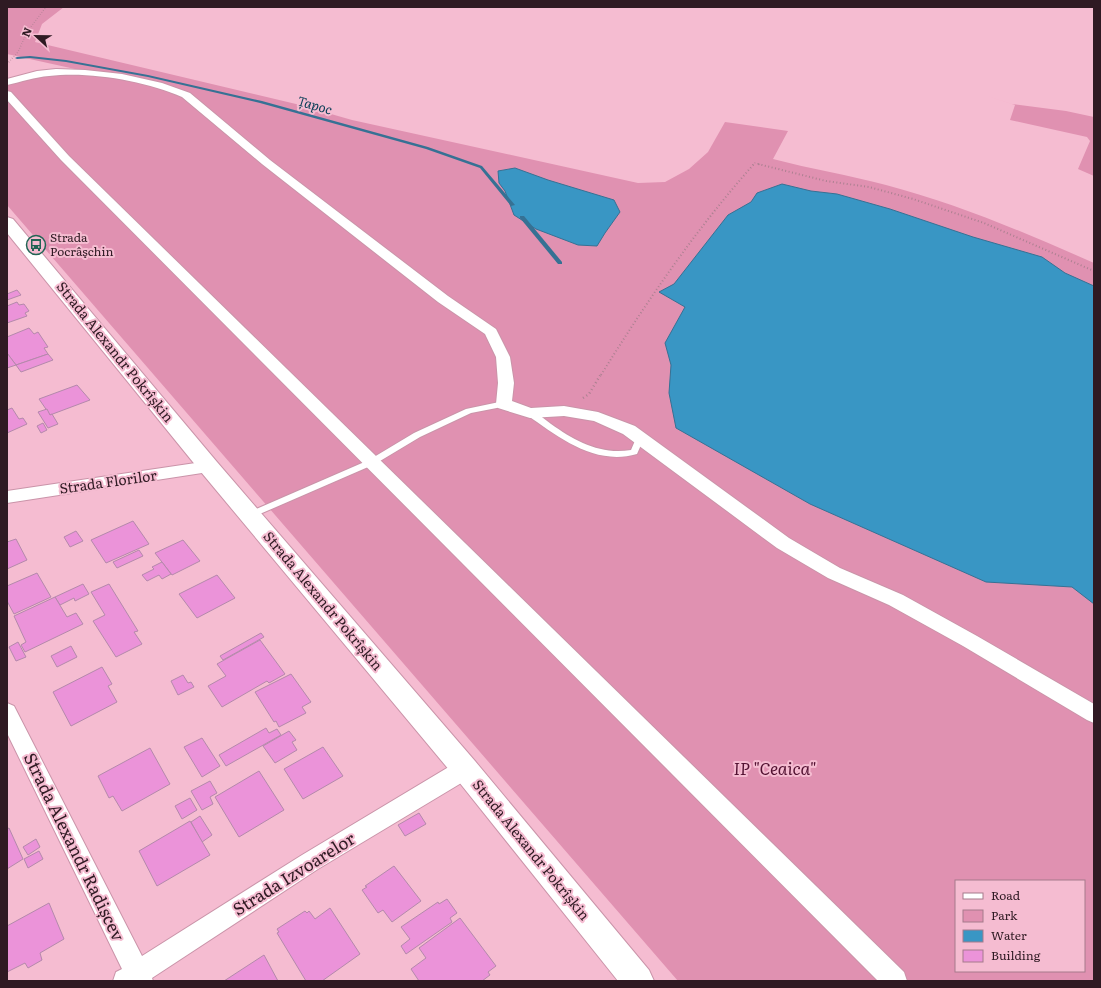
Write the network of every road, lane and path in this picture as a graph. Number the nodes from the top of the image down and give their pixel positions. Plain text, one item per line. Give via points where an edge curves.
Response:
1 (46, 7) edge
2 (7, 64) edge
3 (7, 82) edge
4 (7, 94) edge
5 (7, 222) edge
6 (1094, 271) edge
7 (504, 404) junction
8 (564, 411) junction
9 (530, 413) junction
10 (640, 438) junction
11 (372, 462) junction
12 (210, 468) junction
13 (7, 497) edge
14 (250, 515) junction
15 (7, 712) edge
16 (1094, 714) edge
17 (465, 769) junction
18 (134, 978) edge
19 (638, 981) edge
20 (895, 981) edge

1 - 2 path via 28,32 18,52
3 - 7 street via 54,72 77,72 151,83 186,95 266,162 443,299 491,332 503,357 506,383
4 - 11 street via 65,158
5 - 12 street, Strada Alexandr Pokrîșkin
6 - 8 path via 984,223 913,199 755,163 732,188 650,298 589,394
7 - 9 street
7 - 11 lane via 469,411 417,435
8 - 9 street
8 - 10 street via 598,417 629,430
9 - 10 lane via 556,432 590,451 607,455 634,452
10 - 16 street via 783,543 834,573 896,600
11 - 14 lane
11 - 20 street
12 - 13 street, Strada Florilor
12 - 14 street, Strada Alexandr Pokrîșkin
14 - 17 street, Strada Alexandr Pokrîșkin
15 - 18 street, Strada Alexandr Radișcev
17 - 18 street, Strada Izvoarelor via 310,862
17 - 19 street, Strada Alexandr Pokrîșkin

